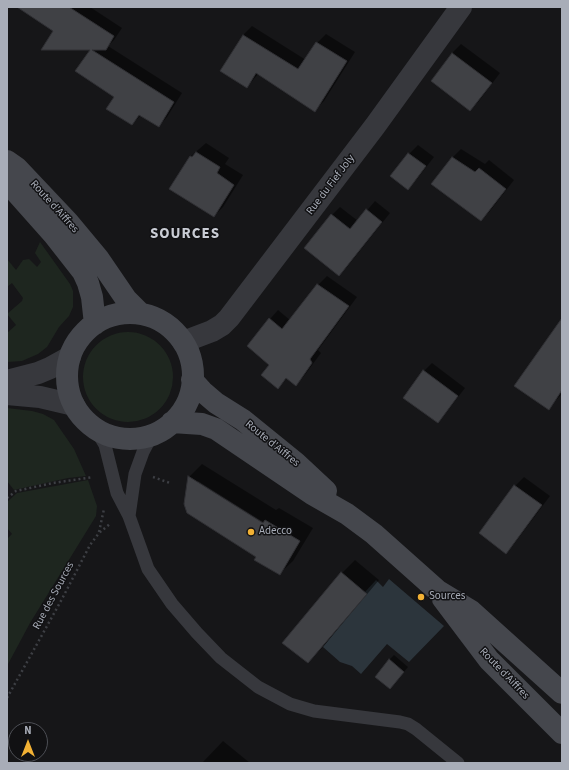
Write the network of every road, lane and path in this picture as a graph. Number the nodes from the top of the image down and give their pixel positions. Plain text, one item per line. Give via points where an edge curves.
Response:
1 (462, 7) edge
2 (7, 161) edge
3 (7, 182) edge
4 (141, 314) junction
5 (95, 324) junction
6 (183, 342) junction
7 (70, 357) junction
8 (192, 380) junction
9 (7, 381) edge
10 (7, 394) edge
11 (74, 405) junction
12 (172, 422) junction
13 (96, 430) junction
14 (152, 435) junction
15 (112, 473) junction
16 (135, 474) junction
17 (170, 483) dead end
18 (7, 498) edge
19 (347, 514) junction
20 (128, 516) junction
21 (438, 591) junction
22 (562, 693) edge
23 (7, 698) edge
24 (562, 733) edge
25 (458, 763) edge

1 - 6 street, Rue du Fief Joly via 229,318 212,331
2 - 4 main road, Route d'Aiffres via 17,168 68,222 98,258 126,299
3 - 5 main road, Route d'Aiffres via 54,235 82,272 92,297
4 - 5 main road via 109,317
4 - 6 main road via 156,319
5 - 7 main road via 84,333
6 - 8 main road via 192,366
7 - 9 street via 38,374
7 - 11 main road via 67,373 68,390
8 - 12 main road via 189,396
8 - 19 main road, Route d'Aiffres via 216,403 243,420 296,463 323,487
10 - 11 street via 40,397
11 - 13 main road via 83,419
12 - 14 main road
12 - 19 main road, Route d'Aiffres via 202,424 216,429 312,494
13 - 14 main road via 124,439
13 - 15 lane via 105,445
14 - 16 lane
15 - 18 path via 16,491
15 - 20 lane via 117,493
16 - 17 path
16 - 20 lane
19 - 21 main road, Route d'Aiffres via 374,534
20 - 23 path, Rue des Sources via 98,532
20 - 25 lane via 148,568 172,604 221,658 258,687 290,704 314,710 408,724
21 - 22 main road, Route d'Aiffres via 471,611
21 - 24 main road, Route d'Aiffres via 488,660

